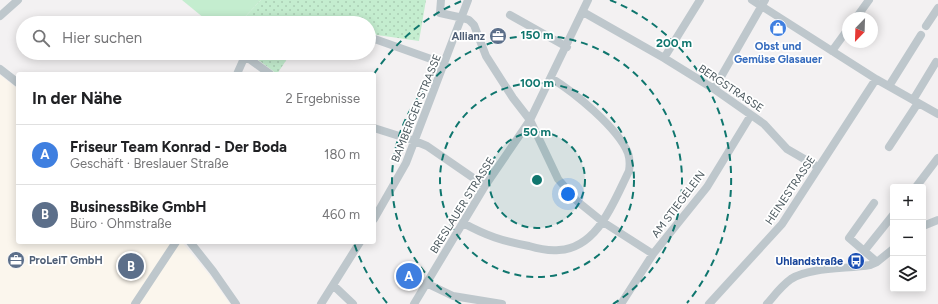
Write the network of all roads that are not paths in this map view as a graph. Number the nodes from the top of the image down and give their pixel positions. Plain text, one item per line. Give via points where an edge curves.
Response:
1 (18, 0) edge
2 (442, 0) edge
3 (468, 0) edge
4 (588, 0) edge
5 (700, 0) edge
6 (752, 0) edge
7 (869, 0) edge
8 (763, 3) edge
9 (938, 8) edge
10 (583, 12) junction
11 (860, 12) edge
12 (510, 15) dead end
13 (0, 16) edge
14 (463, 18) junction
15 (926, 26) dead end
16 (921, 35) dead end
17 (842, 37) edge
18 (376, 39) edge
19 (567, 47) junction
20 (832, 50) junction
21 (664, 58) junction
22 (241, 60) edge
23 (251, 60) edge
24 (936, 62) dead end
25 (445, 64) junction
26 (0, 69) edge
27 (238, 72) edge
28 (267, 72) edge
29 (551, 78) junction
30 (876, 79) junction
31 (16, 81) edge
32 (889, 86) junction
33 (714, 89) junction
34 (916, 102) junction
35 (938, 114) edge
36 (751, 115) junction
37 (530, 120) junction
38 (376, 129) edge
39 (415, 140) junction
40 (889, 147) dead end
41 (938, 158) edge
42 (818, 167) junction
43 (918, 184) edge
44 (485, 186) junction
45 (874, 203) dead end
46 (376, 216) edge
47 (890, 219) edge
48 (938, 220) edge
49 (603, 222) junction
50 (463, 223) junction
51 (926, 225) edge
52 (175, 244) edge
53 (192, 244) edge
54 (359, 244) edge
55 (865, 250) junction
56 (890, 251) edge
57 (653, 254) junction
58 (877, 262) junction
59 (426, 283) junction
60 (334, 285) junction
61 (135, 304) edge
62 (236, 304) edge
63 (321, 304) edge
64 (353, 304) edge
65 (414, 304) edge
66 (502, 304) edge
67 (621, 304) edge
68 (709, 304) edge
69 (767, 304) edge

1 - 13 street
2 - 14 street via 440,13
3 - 14 street, BAMBERGER STRASSE
4 - 10 street, BRESLAUER STRASSE
5 - 21 street
6 - 8 street
7 - 11 street
8 - 20 street
8 - 33 street
9 - 15 street
10 - 19 street, BRESLAUER STRASSE
10 - 21 street, BERGSTRASSE
12 - 19 street
14 - 25 street, BAMBERGER STRASSE
14 - 37 street via 474,25 486,56
16 - 32 street
17 - 20 street
18 - 25 street
19 - 29 street, BRESLAUER STRASSE
20 - 30 street
21 - 33 street, BERGSTRASSE
22 - 27 street
23 - 28 street
24 - 34 street
25 - 39 street, BAMBERGER STRASSE
26 - 31 street
29 - 37 street, BRESLAUER STRASSE
29 - 49 street via 570,90 603,121 622,142 628,153 629,171
30 - 32 street
30 - 42 street, HEINESTRASSE
32 - 34 street
33 - 36 street, BERGSTRASSE
34 - 35 street
34 - 40 street
36 - 42 street, BERGSTRASSE via 764,124 787,149
36 - 57 street, AM STIEGELEIN via 707,188
37 - 44 street, BRESLAUER STRASSE
37 - 49 street via 558,179 577,201
38 - 39 street
39 - 44 street via 436,151
39 - 46 street, BAMBERGER STRASSE via 398,181
41 - 43 street
42 - 68 street, HEINESTRASSE via 782,224
44 - 50 street, BRESLAUER STRASSE
45 - 55 street via 849,238
47 - 55 street
48 - 51 street
49 - 50 street via 577,246 554,250 503,241 487,236
49 - 57 street
50 - 59 street, BRESLAUER STRASSE
52 - 61 street
53 - 62 street
54 - 60 street
55 - 58 street
56 - 58 street
57 - 67 street, AM STIEGELEIN
58 - 69 street via 860,267 801,275 785,284
59 - 65 street, BRESLAUER STRASSE
59 - 66 street via 453,296
60 - 63 street
60 - 64 street

